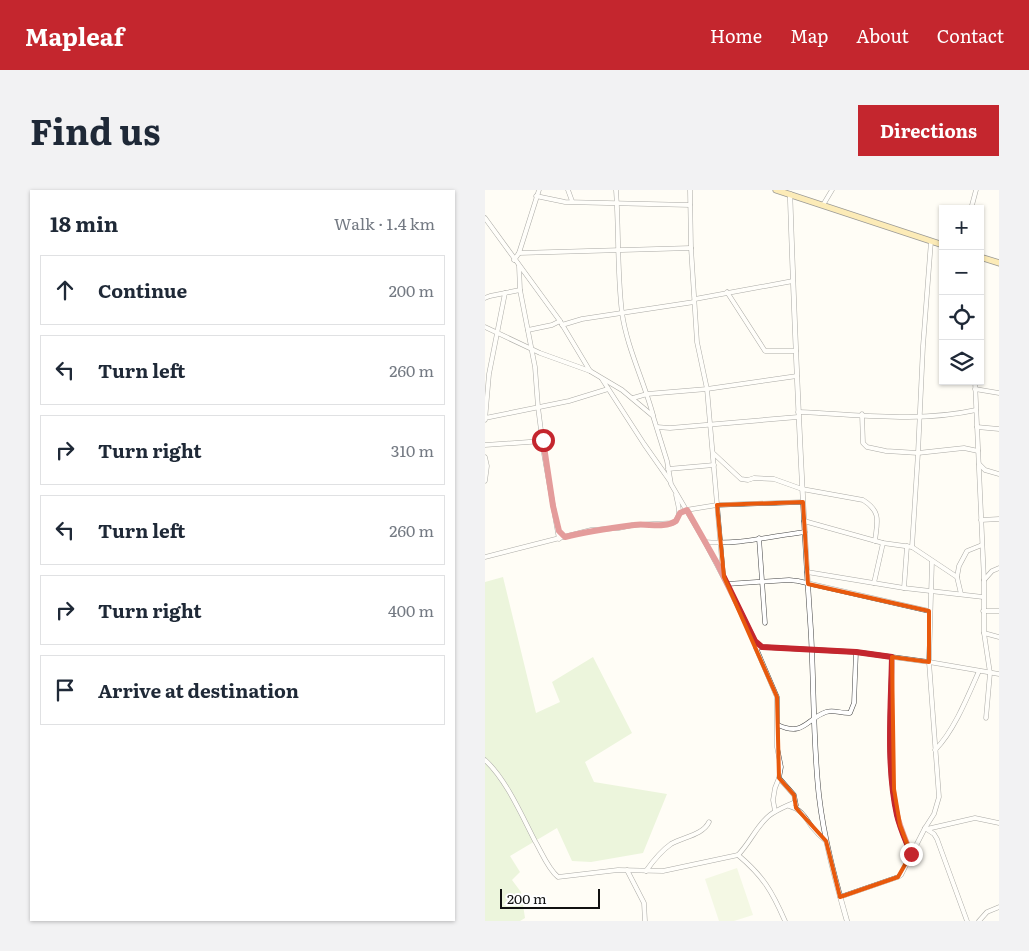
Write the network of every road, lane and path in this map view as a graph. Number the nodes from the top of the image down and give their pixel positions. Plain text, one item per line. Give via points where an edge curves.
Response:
1 (539, 190) edge
2 (568, 190) edge
3 (616, 190) edge
4 (690, 190) edge
5 (776, 190) edge
6 (832, 190) edge
7 (976, 190) edge
8 (790, 194) junction
9 (537, 196) junction
10 (572, 201) junction
11 (617, 204) junction
12 (690, 205) junction
13 (823, 205) junction
14 (972, 205) edge
15 (485, 218) edge
16 (931, 241) junction
17 (939, 244) edge
18 (691, 248) junction
19 (618, 250) junction
20 (519, 253) junction
21 (984, 258) edge
22 (514, 260) junction
23 (999, 263) edge
24 (519, 266) junction
25 (793, 281) junction
26 (520, 290) junction
27 (505, 292) junction
28 (727, 292) junction
29 (499, 294) junction
30 (485, 298) edge
31 (503, 298) junction
32 (695, 300) junction
33 (622, 313) junction
34 (561, 323) junction
35 (485, 327) edge
36 (528, 330) junction
37 (498, 332) junction
38 (532, 349) junction
39 (796, 351) junction
40 (590, 371) junction
41 (797, 376) junction
42 (601, 377) junction
43 (975, 385) edge
44 (608, 389) junction
45 (707, 389) junction
46 (975, 389) junction
47 (999, 393) edge
48 (647, 394) junction
49 (633, 398) junction
50 (538, 407) junction
51 (976, 410) junction
52 (862, 414) junction
53 (798, 415) junction
54 (653, 416) junction
55 (920, 417) junction
56 (485, 419) edge
57 (710, 424) junction
58 (657, 427) junction
59 (977, 427) junction
60 (999, 429) edge
61 (543, 440) junction
62 (485, 446) edge
63 (978, 451) junction
64 (713, 452) junction
65 (918, 453) junction
66 (485, 457) edge
67 (979, 464) junction
68 (714, 465) junction
69 (669, 469) junction
70 (985, 470) junction
71 (999, 474) edge
72 (979, 476) junction
73 (485, 481) edge
74 (671, 484) junction
75 (802, 488) junction
76 (676, 493) junction
77 (803, 502) junction
78 (717, 505) junction
79 (687, 510) junction
80 (680, 513) junction
81 (999, 519) edge
82 (981, 520) junction
83 (804, 521) junction
84 (559, 531) junction
85 (805, 532) junction
86 (565, 537) junction
87 (759, 538) junction
88 (559, 539) junction
89 (875, 541) junction
90 (705, 542) junction
91 (720, 543) junction
92 (883, 543) junction
93 (982, 545) junction
94 (909, 547) junction
95 (485, 558) edge
96 (932, 561) junction
97 (959, 566) junction
98 (999, 568) edge
99 (949, 571) junction
100 (807, 572) junction
101 (723, 577) junction
102 (957, 577) junction
103 (984, 580) junction
104 (762, 582) junction
105 (875, 583) junction
106 (727, 584) junction
107 (808, 584) junction
108 (904, 588) junction
109 (931, 591) junction
110 (961, 594) junction
111 (983, 596) junction
112 (929, 611) junction
113 (983, 611) junction
114 (999, 611) edge
115 (765, 622) dead end
116 (984, 633) junction
117 (999, 637) edge
118 (755, 641) junction
119 (762, 647) junction
120 (756, 648) junction
121 (812, 649) junction
122 (856, 652) junction
123 (892, 657) junction
124 (929, 662) junction
125 (979, 671) junction
126 (990, 673) junction
127 (999, 674) edge
128 (813, 709) junction
129 (825, 712) junction
130 (986, 718) dead end
131 (814, 719) junction
132 (778, 725) junction
133 (935, 750) junction
134 (485, 760) edge
135 (779, 778) junction
136 (795, 802) junction
137 (789, 806) junction
138 (796, 808) junction
139 (775, 811) junction
140 (709, 822) dead end
141 (999, 823) edge
142 (926, 828) junction
143 (826, 841) junction
144 (911, 854) junction
145 (738, 855) junction
146 (627, 870) junction
147 (646, 871) junction
148 (840, 897) junction
149 (999, 907) edge
150 (645, 921) edge
151 (785, 921) edge
152 (847, 921) edge
153 (967, 921) edge
154 (979, 921) edge

1 - 9 street
2 - 10 street
3 - 11 street
4 - 12 street
5 - 8 main road
6 - 13 street
7 - 14 street
8 - 13 main road
8 - 25 street
9 - 10 street
9 - 20 street
10 - 11 street
11 - 12 street
11 - 19 street
12 - 18 street
13 - 16 main road
15 - 22 street
16 - 17 main road
16 - 55 street
18 - 19 street
18 - 32 street
19 - 20 street
19 - 33 street
20 - 22 street
21 - 23 main road
22 - 24 street
24 - 26 street
24 - 34 street
25 - 28 street
25 - 39 street
26 - 27 street
26 - 36 street
27 - 29 street
27 - 31 street
28 - 32 street
28 - 39 street via 765,352
29 - 30 street
29 - 31 street
31 - 37 street
32 - 33 street
32 - 45 street via 697,342
33 - 34 street
33 - 48 street
34 - 36 street
34 - 40 street
35 - 37 street
36 - 38 street
37 - 38 street
37 - 56 street via 489,374
38 - 40 street
38 - 50 street
39 - 41 street
40 - 42 street
41 - 45 street
41 - 53 street
42 - 44 street
42 - 49 street
43 - 46 street
44 - 50 street
44 - 74 street
45 - 48 street
45 - 57 street
46 - 47 street
46 - 51 street
48 - 49 street
48 - 54 street
49 - 54 street
50 - 56 street
50 - 61 street
51 - 55 street
51 - 59 street
52 - 53 street
52 - 55 street
52 - 65 street via 865,446
53 - 57 street
53 - 75 street
54 - 58 street
55 - 65 street
57 - 58 street
57 - 64 street
58 - 69 street
59 - 60 street
59 - 63 street
61 - 62 street
61 - 84 street
63 - 65 street via 964,448
63 - 67 street
64 - 68 street
64 - 75 street via 741,479 774,479
65 - 94 street
66 - 73 street
67 - 70 street
67 - 72 street
68 - 69 street
68 - 78 street
69 - 74 street
70 - 71 street
70 - 72 street
72 - 82 street
74 - 76 street
75 - 77 street
75 - 89 street via 863,500 871,505 877,518
76 - 79 street
76 - 80 street
77 - 78 street
77 - 83 street
78 - 79 street
78 - 91 street
79 - 80 street
79 - 90 street
80 - 86 street via 676,521 668,524 591,530
81 - 82 street
82 - 93 street
83 - 85 street
83 - 89 street
84 - 86 street
84 - 88 street
85 - 87 street
85 - 100 street
86 - 88 street
87 - 91 street
87 - 104 street
88 - 95 street
89 - 92 street
90 - 91 street
90 - 101 street
91 - 101 street
92 - 94 street
92 - 105 street
93 - 97 street via 967,551
93 - 103 street
94 - 96 street
94 - 108 street
96 - 99 street
96 - 109 street
97 - 99 street
97 - 102 street
98 - 103 street
99 - 102 street
100 - 105 street
100 - 107 street
101 - 106 street
102 - 110 street
103 - 111 street
104 - 106 street
104 - 107 street via 789,580
104 - 115 street
105 - 108 street
106 - 118 street
107 - 112 street
107 - 121 street
108 - 109 street
109 - 110 street
109 - 112 street
110 - 111 street
111 - 113 street
112 - 124 street
113 - 114 street
113 - 116 street
116 - 117 street
116 - 126 street
118 - 119 street
118 - 120 street
119 - 120 street
119 - 121 street
120 - 132 street via 777,697
121 - 122 street
121 - 128 street
122 - 123 street
122 - 129 street via 852,711
123 - 124 street
123 - 144 street via 893,789 900,826
124 - 125 street
124 - 133 street
125 - 126 street
125 - 133 street via 945,739
126 - 127 street
126 - 130 street
128 - 129 street
128 - 131 street
129 - 131 street
131 - 132 street via 800,728 787,729
131 - 143 street
132 - 135 street
133 - 142 street via 939,798
134 - 146 street via 519,810 554,874 563,877
135 - 136 street via 794,795
135 - 139 street via 773,800
136 - 137 street
136 - 138 street
137 - 138 street
137 - 139 street
138 - 143 street
139 - 145 street via 765,819
140 - 147 street via 705,829 671,844
141 - 142 street via 975,818
142 - 144 street
142 - 153 street via 937,839
143 - 148 street
144 - 148 street via 899,877
145 - 147 street via 677,869
145 - 151 street via 770,888
146 - 147 street
146 - 150 street via 644,903
148 - 152 street
149 - 154 street via 987,912

